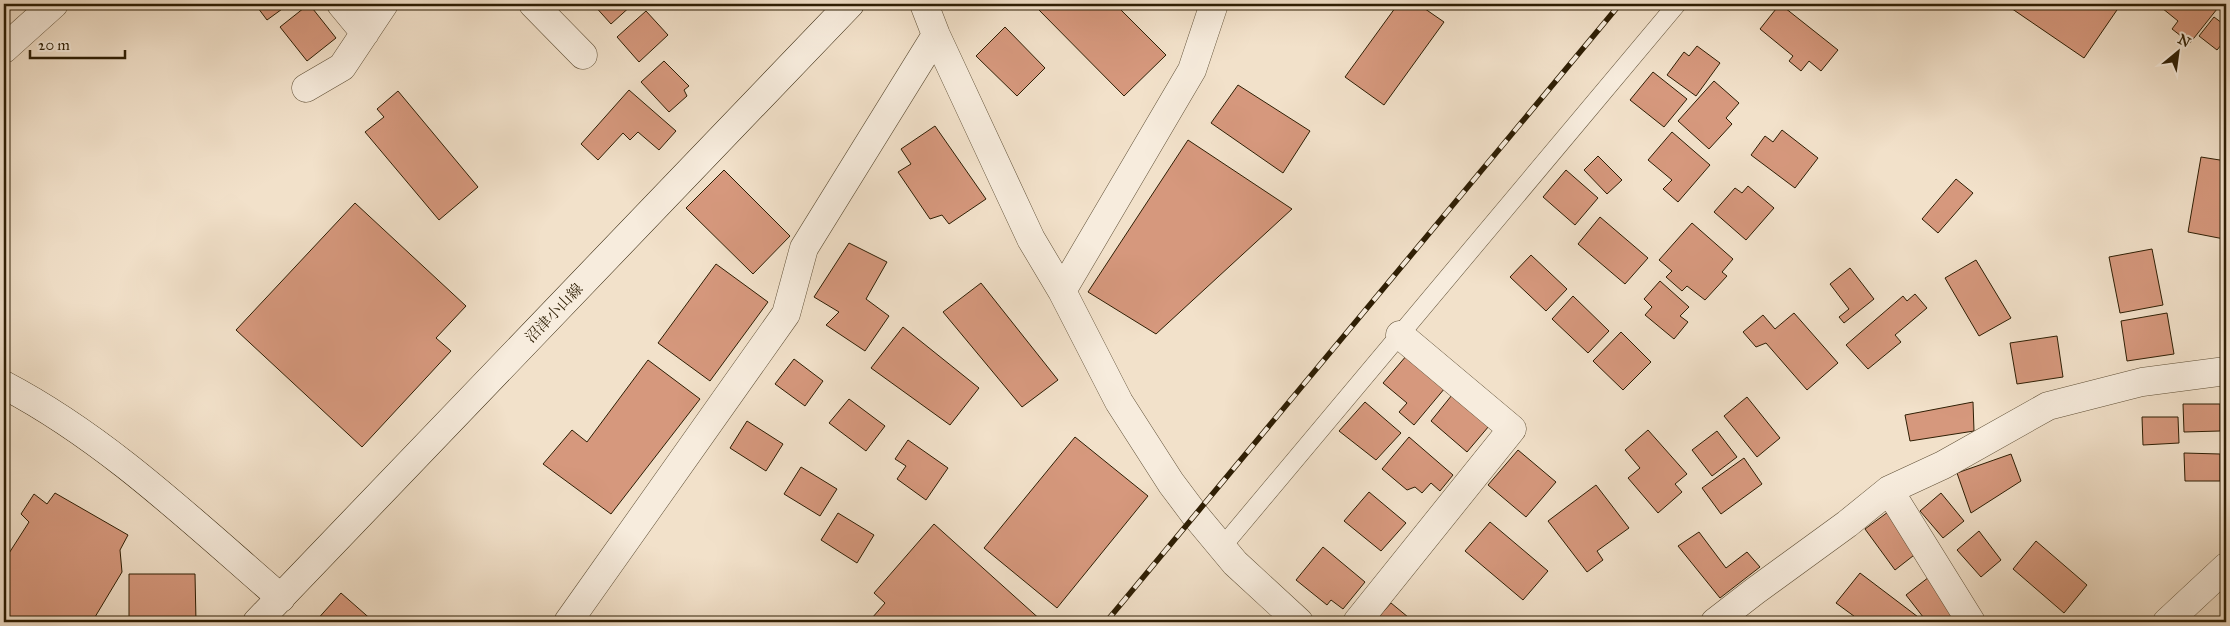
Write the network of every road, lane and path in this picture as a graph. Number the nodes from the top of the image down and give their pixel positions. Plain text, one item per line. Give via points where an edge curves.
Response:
1 (54, 4) edge
2 (341, 4) edge
3 (384, 4) edge
4 (533, 4) edge
5 (850, 4) edge
6 (924, 4) edge
7 (1214, 4) edge
8 (1677, 4) edge
9 (365, 33) junction
10 (936, 35) junction
11 (4, 49) edge
12 (583, 55) dead end
13 (306, 88) dead end
14 (1062, 291) junction
15 (1400, 335) junction
16 (2226, 372) edge
17 (4, 385) edge
18 (1889, 490) junction
19 (1222, 547) junction
20 (2226, 567) edge
21 (281, 598) junction
22 (258, 622) edge
23 (568, 622) edge
24 (1299, 622) edge
25 (1357, 622) edge
26 (1715, 622) edge
27 (1972, 622) edge
28 (2167, 622) edge

1 - 11 street
2 - 9 street
3 - 9 street
4 - 12 street
5 - 21 street, 沼津小山線
6 - 10 street
7 - 14 street via 1192,70
8 - 15 lane
9 - 13 street via 342,66
10 - 14 street via 1031,239
10 - 23 street via 804,248 786,314
14 - 19 street via 1119,402 1171,483
15 - 19 lane
15 - 25 street via 1512,429
16 - 18 street via 2142,382 2048,406 1943,465
17 - 21 street via 38,403 82,434 166,499
18 - 26 street
18 - 27 street
19 - 24 street
20 - 28 street
21 - 22 street, 沼津小山線

